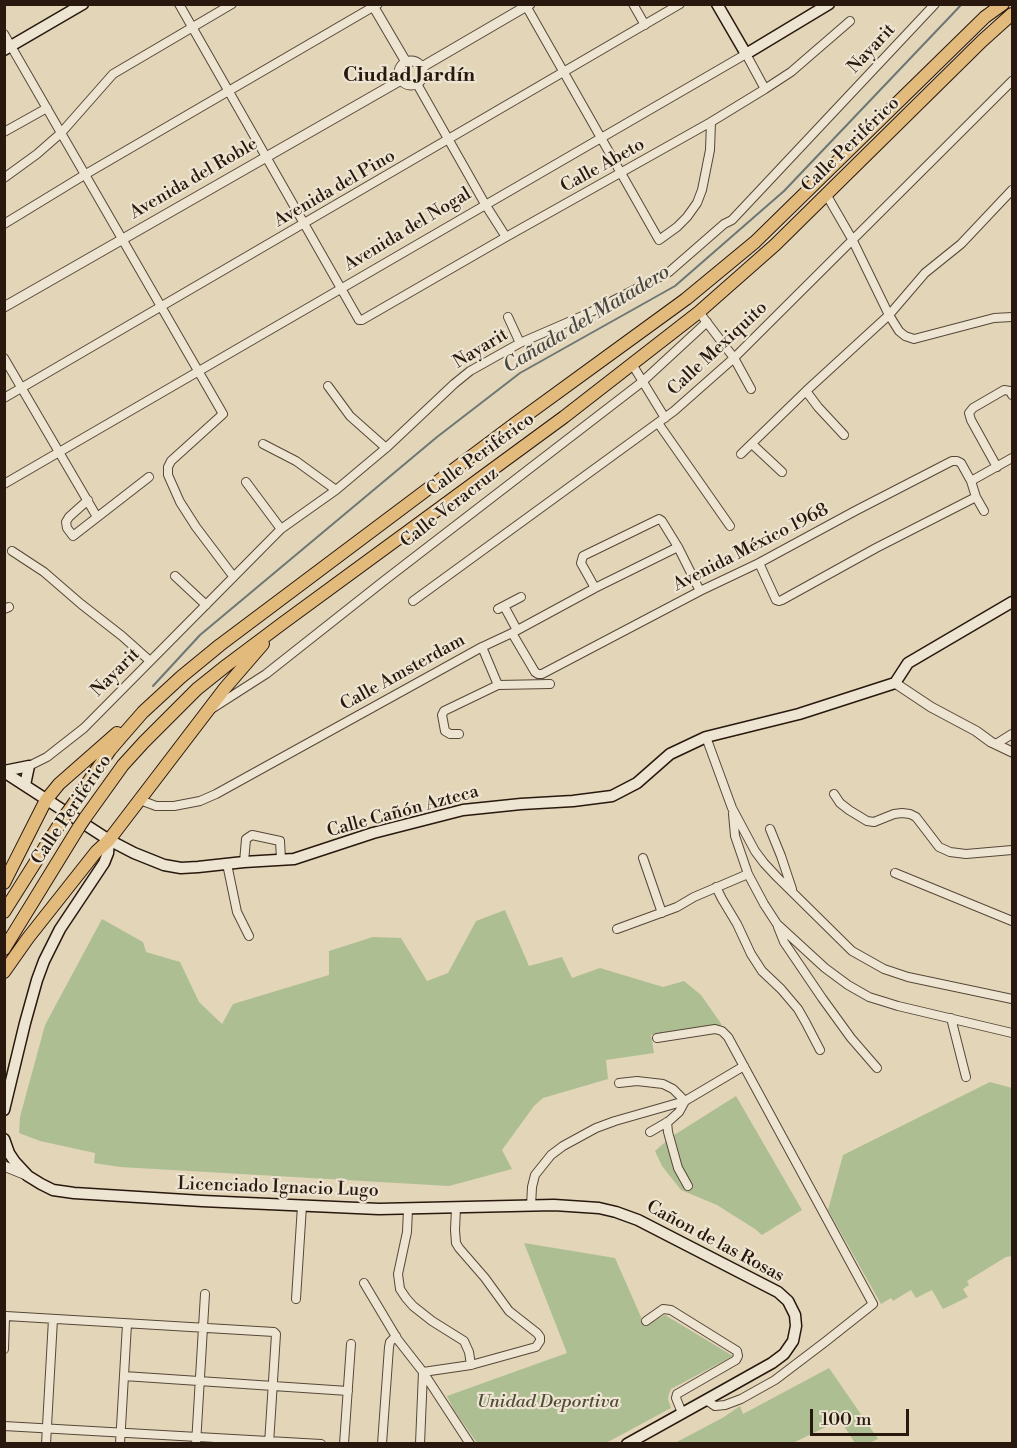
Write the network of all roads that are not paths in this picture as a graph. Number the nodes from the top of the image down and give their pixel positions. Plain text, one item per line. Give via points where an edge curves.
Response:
1 (83, 4) edge
2 (179, 4) edge
3 (232, 4) edge
4 (633, 4) edge
5 (680, 4) edge
6 (717, 4) edge
7 (829, 4) edge
8 (934, 4) edge
9 (996, 4) edge
10 (1003, 4) edge
11 (374, 5) edge
12 (527, 5) edge
13 (1012, 14) edge
14 (986, 17) junction
15 (850, 21) dead end
16 (1012, 21) edge
17 (645, 25) junction
18 (192, 28) junction
19 (4, 34) edge
20 (8, 48) edge
21 (746, 54) junction
22 (966, 58) junction
23 (406, 62) junction
24 (422, 67) junction
25 (563, 72) junction
26 (401, 80) junction
27 (1012, 81) edge
28 (417, 84) junction
29 (765, 89) junction
30 (228, 91) junction
31 (47, 108) junction
32 (711, 122) junction
33 (4, 132) edge
34 (62, 133) junction
35 (601, 137) junction
36 (449, 140) junction
37 (266, 157) junction
38 (621, 173) junction
39 (86, 174) junction
40 (4, 178) edge
41 (1012, 190) edge
42 (826, 194) junction
43 (485, 204) junction
44 (4, 224) edge
45 (305, 224) junction
46 (506, 237) junction
47 (123, 239) junction
48 (852, 239) junction
49 (342, 289) junction
50 (162, 307) junction
51 (4, 308) edge
52 (889, 315) junction
53 (508, 317) dead end
54 (703, 317) junction
55 (1012, 317) edge
56 (520, 343) junction
57 (4, 358) edge
58 (734, 358) junction
59 (632, 364) junction
60 (198, 370) junction
61 (642, 382) junction
62 (328, 386) dead end
63 (22, 388) junction
64 (751, 389) dead end
65 (806, 391) junction
66 (1012, 395) edge
67 (4, 398) edge
68 (661, 420) junction
69 (844, 435) dead end
70 (263, 444) dead end
71 (752, 444) junction
72 (386, 448) junction
73 (60, 451) junction
74 (741, 454) dead end
75 (1012, 458) edge
76 (997, 466) junction
77 (782, 472) dead end
78 (149, 477) dead end
79 (971, 481) junction
80 (246, 482) dead end
81 (4, 483) edge
82 (336, 490) junction
83 (976, 497) junction
84 (87, 500) junction
85 (984, 511) dead end
86 (97, 517) junction
87 (730, 526) dead end
88 (281, 529) junction
89 (678, 547) junction
90 (12, 550) dead end
91 (759, 563) junction
92 (175, 576) dead end
93 (233, 576) junction
94 (595, 588) junction
95 (700, 591) junction
96 (521, 597) dead end
97 (412, 601) dead end
98 (1012, 602) edge
99 (206, 605) junction
100 (283, 623) junction
101 (515, 631) junction
102 (482, 647) junction
103 (150, 661) junction
104 (895, 683) junction
105 (550, 684) dead end
106 (498, 686) junction
107 (206, 711) junction
108 (143, 712) junction
109 (459, 734) dead end
110 (1012, 734) edge
111 (706, 737) junction
112 (996, 744) junction
113 (1012, 752) edge
114 (28, 766) junction
115 (4, 772) edge
116 (25, 785) junction
117 (834, 794) dead end
118 (46, 800) junction
119 (140, 800) junction
120 (732, 808) junction
121 (770, 829) dead end
122 (109, 840) junction
123 (1012, 850) edge
124 (643, 858) dead end
125 (281, 859) junction
126 (244, 862) junction
127 (227, 864) junction
128 (895, 873) dead end
129 (748, 874) junction
130 (4, 884) edge
131 (716, 888) junction
132 (792, 891) junction
133 (4, 912) edge
134 (662, 913) junction
135 (1012, 917) edge
136 (777, 924) junction
137 (617, 929) dead end
138 (249, 936) dead end
139 (4, 949) edge
140 (4, 972) edge
141 (1012, 999) edge
142 (951, 1018) junction
143 (1012, 1033) edge
144 (657, 1038) dead end
145 (820, 1050) dead end
146 (744, 1066) junction
147 (877, 1068) dead end
148 (966, 1077) dead end
149 (619, 1083) dead end
150 (685, 1101) junction
151 (4, 1110) edge
152 (667, 1122) junction
153 (650, 1132) dead end
154 (4, 1139) edge
155 (4, 1166) edge
156 (28, 1176) junction
157 (688, 1186) dead end
158 (302, 1206) junction
159 (531, 1206) junction
160 (456, 1208) junction
161 (408, 1209) junction
162 (364, 1283) dead end
163 (205, 1294) dead end
164 (296, 1299) dead end
165 (53, 1319) junction
166 (646, 1321) dead end
167 (127, 1324) junction
168 (204, 1328) junction
169 (396, 1336) junction
170 (351, 1344) dead end
171 (4, 1349) edge
172 (471, 1365) junction
173 (423, 1372) junction
174 (124, 1376) junction
175 (200, 1382) junction
176 (273, 1386) junction
177 (348, 1391) junction
178 (706, 1401) junction
179 (682, 1413) junction
180 (4, 1426) edge
181 (47, 1428) junction
182 (121, 1432) junction
183 (196, 1440) edge
184 (269, 1442) edge
185 (46, 1443) edge
186 (120, 1443) edge
187 (321, 1443) edge
188 (344, 1443) edge
189 (382, 1443) edge
190 (420, 1443) edge
191 (470, 1443) edge
192 (627, 1443) edge

1 - 20 main road
2 - 18 street
3 - 18 street
4 - 17 street
5 - 17 street, Avenida del Pino
6 - 21 main road
7 - 21 main road, Avenida del Nogal
8 - 56 street, Nayarit via 732,220 669,272
9 - 14 highway
10 - 14 highway, Calle Periférico
11 - 23 street
11 - 30 street
12 - 24 street
12 - 25 street
13 - 22 highway, Calle Periférico
14 - 108 highway, Calle Periférico via 755,242 686,299 220,645
15 - 29 street, Calle Abeto
16 - 22 highway
17 - 25 street, Avenida del Pino
18 - 30 street
18 - 34 street via 113,74
19 - 20 street
20 - 31 street
21 - 29 street
21 - 35 street, Avenida del Nogal
22 - 42 highway, Calle Periférico
23 - 24 street
23 - 26 street via 399,72
24 - 28 street via 423,76
25 - 35 street
25 - 36 street, Avenida del Pino
26 - 28 street via 406,85
26 - 37 street, Avenida del Roble
27 - 48 street, Calle Mexiquito
28 - 36 street
29 - 32 street, Calle Abeto
30 - 37 street
30 - 39 street
31 - 33 street
31 - 34 street
32 - 38 street, Calle Abeto
32 - 38 street via 706,176 697,203 677,227 659,240
34 - 39 street
34 - 40 street
35 - 38 street
35 - 43 street, Avenida del Nogal
36 - 43 street
36 - 45 street, Avenida del Pino
37 - 45 street
37 - 47 street, Avenida del Roble
38 - 46 street, Calle Abeto
39 - 44 street
39 - 47 street
41 - 52 street via 961,244 925,273
42 - 48 street
42 - 54 highway, Calle Periférico
43 - 46 street
43 - 49 street, Avenida del Nogal
45 - 49 street
45 - 50 street, Avenida del Pino
46 - 49 street, Calle Abeto via 362,320
47 - 50 street
47 - 51 street, Avenida del Roble
48 - 52 street
48 - 58 street, Calle Mexiquito
49 - 60 street, Avenida del Nogal
50 - 60 street
50 - 63 street, Avenida del Pino
52 - 55 street via 899,331 914,339
52 - 65 street
53 - 56 street
54 - 58 street
54 - 59 highway, Calle Periférico
54 - 61 street, Calle Veracruz
56 - 72 street, Nayarit via 470,370
57 - 63 street
58 - 64 street
58 - 68 street, Calle Mexiquito
59 - 61 street
59 - 100 highway, Calle Periférico
60 - 73 street, Avenida del Nogal
60 - 93 street via 223,414 171,461 168,475 195,527
61 - 68 street
61 - 107 street, Calle Veracruz via 266,674
62 - 72 street via 351,416
63 - 67 street, Avenida del Pino
63 - 73 street
65 - 69 street
65 - 71 street
66 - 76 street via 1004,390 969,413
68 - 87 street
68 - 97 street, Calle Mexiquito
70 - 82 street via 296,461
71 - 74 street
71 - 77 street
72 - 82 street, Nayarit
73 - 81 street, Avenida del Nogal
73 - 84 street
75 - 76 street
76 - 79 street
78 - 86 street
79 - 83 street
79 - 91 street, Avenida México 1968 via 961,462 952,461
80 - 88 street
82 - 88 street, Nayarit
83 - 85 street
83 - 91 street via 779,601
84 - 86 street
84 - 86 street via 69,517 67,528 73,536
88 - 93 street, Nayarit
89 - 94 street, Calle Amsterdam
89 - 94 street via 659,519 583,556 581,563
89 - 95 street
90 - 103 street via 37,566
91 - 95 street, Avenida México 1968
92 - 99 street
93 - 99 street, Nayarit
94 - 101 street, Calle Amsterdam
95 - 101 street, Avenida México 1968 via 542,674 535,672
96 - 101 street via 501,608
98 - 104 main road via 908,663
99 - 103 street, Nayarit
100 - 107 highway
100 - 139 highway, Calle Periférico via 181,704 123,765
101 - 102 street, Calle Amsterdam
102 - 106 street
102 - 119 street, Calle Amsterdam via 216,794 174,806 156,806
103 - 114 street, Nayarit via 84,728 47,757
104 - 111 main road, Calle Cañón Azteca via 799,714
104 - 112 street
105 - 106 street
106 - 109 street via 442,712 445,731
107 - 119 highway
108 - 118 highway via 76,768
108 - 133 highway, Calle Periférico via 110,750
110 - 112 street
111 - 120 street
111 - 125 main road, Calle Cañón Azteca via 670,754 638,783 612,796 463,810 294,859
112 - 113 street
114 - 115 main road
114 - 116 main road
115 - 116 main road, Calle Cañón Azteca
116 - 118 main road, Calle Cañón Azteca
117 - 123 street via 849,810 874,822 902,813 916,817 939,847 950,852
118 - 122 main road, Calle Cañón Azteca
118 - 130 highway
119 - 122 highway
120 - 129 street via 735,836
120 - 132 street via 755,851
121 - 132 street
122 - 127 main road, Calle Cañón Azteca via 164,865 181,868
122 - 140 highway
122 - 151 main road via 104,863 44,960
124 - 134 street
125 - 126 main road, Calle Cañón Azteca
125 - 126 street via 280,841 252,835 246,839
126 - 127 main road, Calle Cañón Azteca
127 - 138 street via 237,912
128 - 135 street
129 - 131 street
129 - 136 street
131 - 134 street
131 - 145 street via 762,971 798,1009
132 - 141 street via 852,951 884,969
134 - 137 street
136 - 142 street via 825,968 869,997
136 - 147 street via 784,942 822,998
142 - 143 street
142 - 148 street
144 - 146 street via 716,1029 728,1037
146 - 150 street
146 - 178 street via 873,1304 775,1380 724,1405
149 - 150 street via 663,1084
150 - 152 street
150 - 159 street via 615,1121 562,1146 535,1175
152 - 153 street
152 - 157 street via 675,1160
154 - 156 main road via 9,1153
155 - 156 street
156 - 158 main road, Licenciado Ignacio Lugo via 53,1190 74,1193
158 - 161 main road, Licenciado Ignacio Lugo
158 - 164 street
159 - 160 main road, Licenciado Ignacio Lugo
159 - 178 main road, Cañon de las Rosas via 599,1208 638,1220 778,1292 788,1301 796,1326 793,1341 784,1354
160 - 161 main road, Licenciado Ignacio Lugo
160 - 172 street via 459,1248 509,1311 540,1337 536,1347
161 - 172 street via 398,1274 400,1289 413,1306 464,1341
162 - 169 street
163 - 168 street
165 - 167 street
165 - 171 street via 6,1316
165 - 181 street
166 - 179 street via 663,1309 671,1310 737,1352 736,1360 676,1394
167 - 168 street
167 - 174 street
168 - 175 street
168 - 176 street via 276,1333
169 - 173 street
169 - 189 street via 389,1347
170 - 177 street
172 - 173 street
173 - 190 street
173 - 191 street
174 - 175 street
174 - 182 street
175 - 176 street
175 - 183 street
176 - 177 street
176 - 184 street
177 - 188 street
178 - 179 main road, Cañon de las Rosas
179 - 192 main road, Cañon de las Rosas
180 - 181 street
181 - 182 street
181 - 185 street
182 - 183 street
182 - 186 street
183 - 184 street
184 - 187 street

